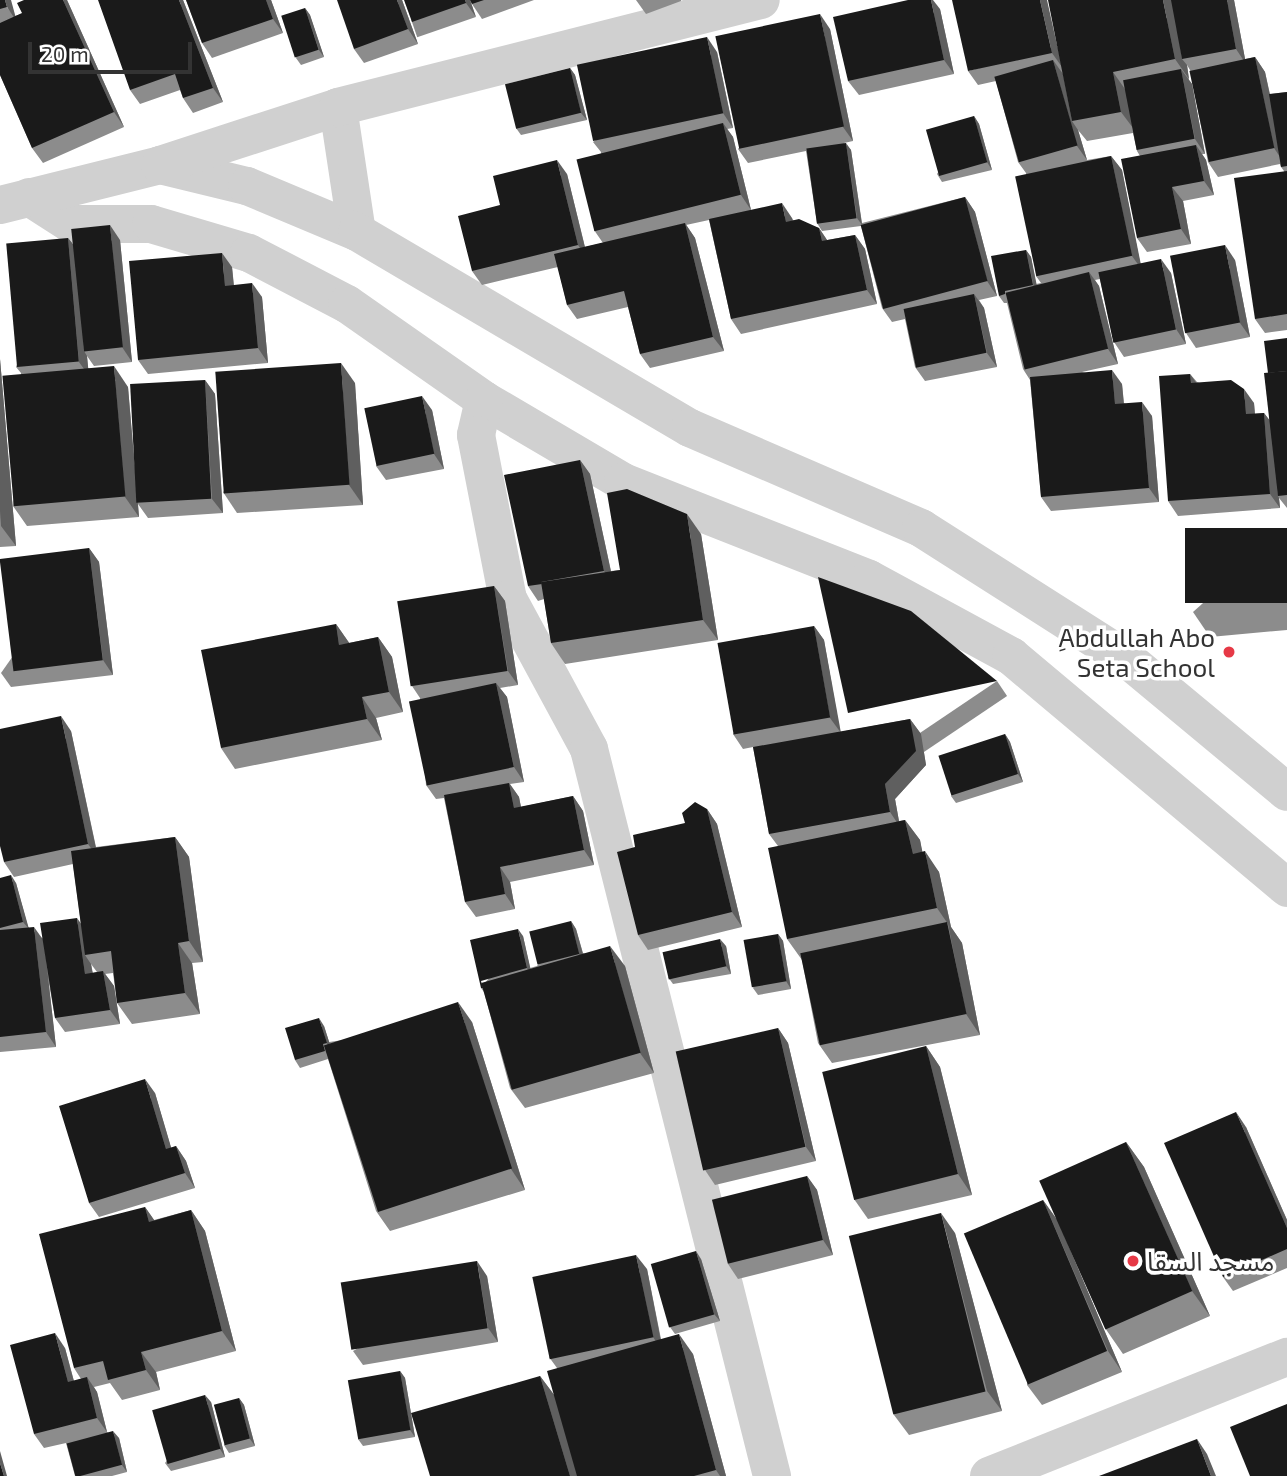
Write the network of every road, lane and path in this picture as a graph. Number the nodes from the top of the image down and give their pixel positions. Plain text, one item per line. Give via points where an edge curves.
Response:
1 (761, 0) edge
2 (338, 107) junction
3 (160, 165) junction
4 (15, 201) edge
5 (357, 232) junction
6 (484, 400) junction
7 (1287, 792) edge
8 (1287, 888) edge
9 (1287, 1357) edge
10 (772, 1476) edge
11 (989, 1476) edge

1 - 2 street
2 - 3 street
2 - 5 street
3 - 4 street
3 - 5 street via 247,186
4 - 6 street via 71,224 151,224 249,253 347,304
5 - 7 street via 690,428 921,528 1034,594 1128,659
6 - 8 street via 623,482 869,579 1011,656
6 - 10 street via 476,435 508,599 589,749
9 - 11 street

